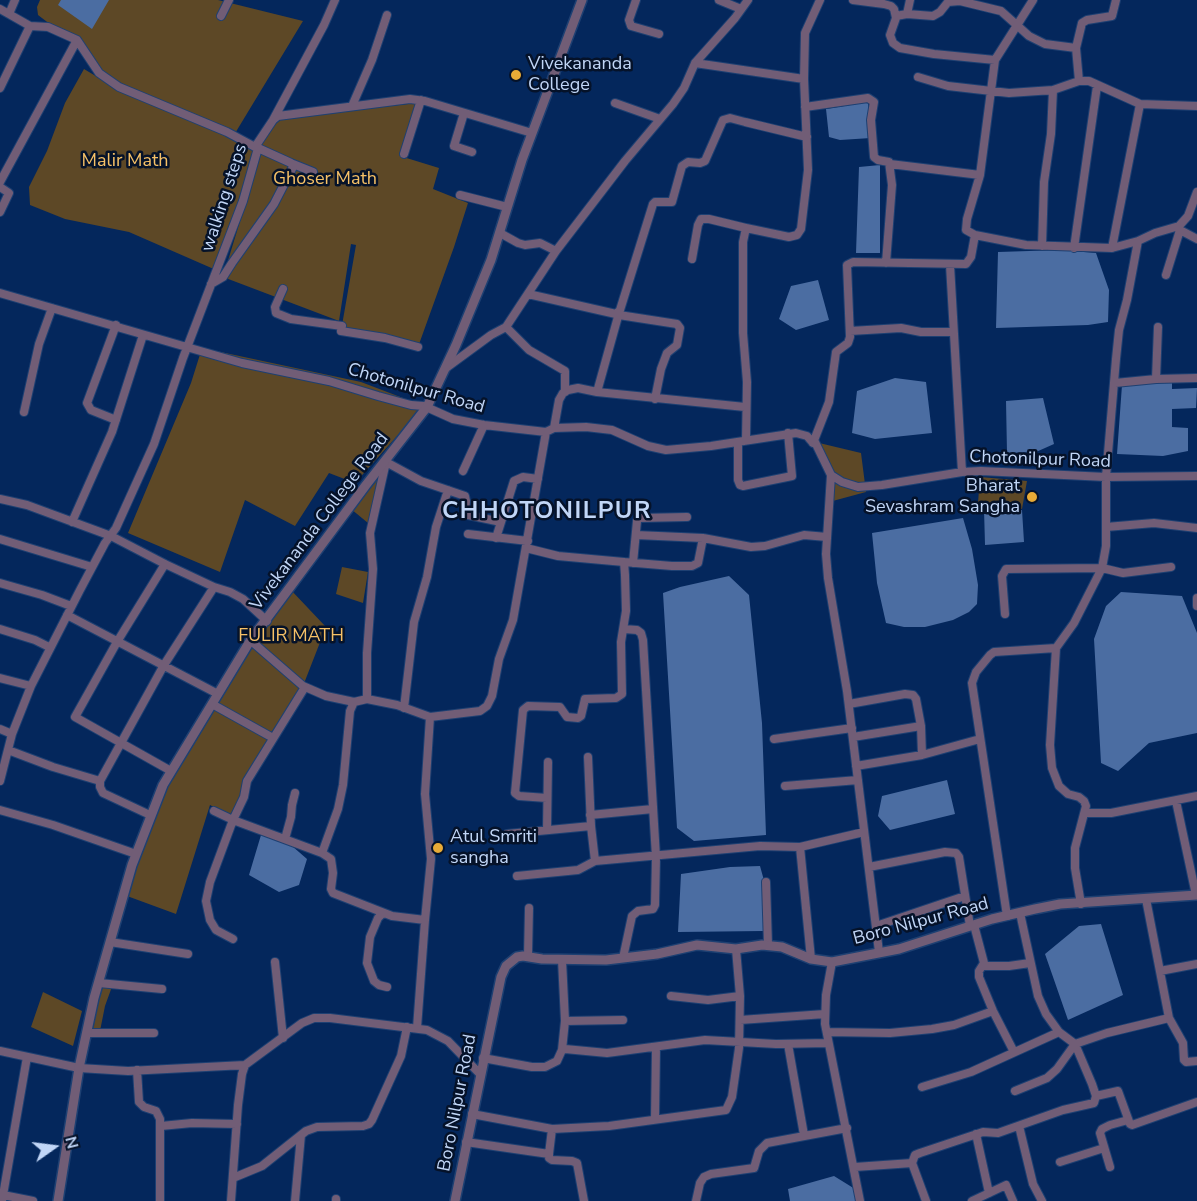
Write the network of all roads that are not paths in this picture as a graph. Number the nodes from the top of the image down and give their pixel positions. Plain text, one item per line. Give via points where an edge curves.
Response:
1 (15, 0) edge
2 (229, 0) edge
3 (335, 0) edge
4 (582, 0) edge
5 (636, 0) edge
6 (719, 0) edge
7 (748, 0) edge
8 (820, 0) edge
9 (854, 0) edge
10 (910, 0) edge
11 (1033, 0) edge
12 (1116, 0) edge
13 (0, 9) edge
14 (741, 9) junction
15 (9, 14) junction
16 (387, 15) dead end
17 (907, 15) junction
18 (221, 16) dead end
19 (896, 16) junction
20 (1017, 25) junction
21 (30, 26) junction
22 (659, 34) dead end
23 (77, 40) junction
24 (1076, 48) junction
25 (995, 60) junction
26 (695, 63) junction
27 (918, 77) dead end
28 (804, 79) junction
29 (1079, 81) junction
30 (1098, 86) junction
31 (0, 88) edge
32 (1053, 90) junction
33 (991, 92) junction
34 (422, 100) junction
35 (615, 103) dead end
36 (1140, 104) junction
37 (352, 106) junction
38 (1197, 106) edge
39 (805, 107) junction
40 (464, 112) junction
41 (660, 119) junction
42 (273, 120) junction
43 (532, 133) junction
44 (807, 137) junction
45 (257, 148) junction
46 (472, 152) dead end
47 (404, 154) dead end
48 (293, 164) junction
49 (890, 164) junction
50 (313, 172) dead end
51 (981, 175) junction
52 (0, 182) edge
53 (0, 187) edge
54 (1197, 192) edge
55 (460, 195) dead end
56 (507, 207) junction
57 (0, 212) edge
58 (746, 228) junction
59 (1179, 228) junction
60 (500, 233) junction
61 (975, 235) junction
62 (1197, 239) edge
63 (1138, 241) junction
64 (1042, 246) junction
65 (1074, 248) junction
66 (1112, 248) junction
67 (555, 251) junction
68 (692, 259) dead end
69 (886, 263) junction
70 (950, 265) junction
71 (1166, 275) dead end
72 (212, 284) junction
73 (283, 289) dead end
74 (0, 293) edge
75 (528, 294) junction
76 (52, 308) junction
77 (619, 313) junction
78 (116, 325) junction
79 (506, 327) junction
80 (1158, 327) dead end
81 (850, 331) junction
82 (953, 332) junction
83 (143, 335) junction
84 (418, 346) dead end
85 (188, 347) junction
86 (445, 369) junction
87 (1197, 378) edge
88 (1155, 379) junction
89 (1115, 383) junction
90 (565, 392) junction
91 (597, 392) junction
92 (655, 399) junction
93 (427, 407) junction
94 (745, 407) junction
95 (24, 411) dead end
96 (116, 420) junction
97 (484, 425) junction
98 (550, 430) junction
99 (788, 434) junction
100 (742, 441) junction
101 (813, 443) junction
102 (386, 462) junction
103 (463, 471) dead end
104 (962, 472) junction
105 (831, 475) junction
106 (1197, 476) edge
107 (1106, 477) junction
108 (538, 479) junction
109 (448, 490) junction
110 (0, 499) edge
111 (687, 517) dead end
112 (72, 522) junction
113 (501, 522) junction
114 (1106, 527) junction
115 (1197, 528) edge
116 (468, 534) dead end
117 (636, 535) junction
118 (111, 536) junction
119 (827, 537) junction
120 (495, 538) junction
121 (703, 538) junction
122 (0, 539) edge
123 (527, 544) junction
124 (624, 562) junction
125 (633, 563) junction
126 (165, 564) junction
127 (92, 567) junction
128 (1171, 567) dead end
129 (1102, 568) junction
130 (0, 583) edge
131 (214, 587) junction
132 (1197, 598) edge
133 (72, 606) junction
134 (1197, 606) edge
135 (1005, 614) dead end
136 (67, 615) junction
137 (267, 621) junction
138 (0, 629) edge
139 (624, 629) junction
140 (250, 640) junction
141 (117, 642) junction
142 (49, 647) junction
143 (1056, 648) junction
144 (164, 665) junction
145 (0, 678) edge
146 (31, 687) junction
147 (305, 687) junction
148 (218, 694) junction
149 (367, 699) junction
150 (354, 702) junction
151 (212, 704) junction
152 (849, 704) junction
153 (404, 708) junction
154 (430, 717) junction
155 (921, 726) junction
156 (0, 729) edge
157 (852, 733) junction
158 (12, 734) junction
159 (273, 738) junction
160 (980, 739) junction
161 (774, 740) dead end
162 (122, 744) junction
163 (8, 750) junction
164 (922, 755) junction
165 (588, 757) dead end
166 (548, 762) dead end
167 (856, 766) junction
168 (171, 771) junction
169 (858, 780) junction
170 (0, 781) edge
171 (100, 781) junction
172 (785, 786) dead end
173 (295, 793) dead end
174 (1197, 796) edge
175 (547, 798) junction
176 (1176, 801) junction
177 (654, 809) junction
178 (0, 810) edge
179 (214, 811) dead end
180 (1085, 813) junction
181 (150, 815) junction
182 (590, 815) junction
183 (233, 820) junction
184 (591, 826) junction
185 (547, 830) junction
186 (864, 832) junction
187 (507, 834) dead end
188 (285, 839) junction
189 (800, 847) junction
190 (322, 853) junction
191 (136, 854) junction
192 (656, 857) junction
193 (595, 861) junction
194 (869, 867) junction
195 (517, 876) dead end
196 (766, 882) dead end
197 (1196, 895) edge
198 (965, 896) junction
199 (1146, 899) junction
200 (1081, 904) junction
201 (529, 908) dead end
202 (383, 913) junction
203 (1020, 913) junction
204 (1007, 916) junction
205 (424, 920) junction
206 (876, 926) junction
207 (972, 926) junction
208 (234, 939) dead end
209 (110, 942) junction
210 (768, 945) junction
211 (736, 949) junction
212 (879, 952) junction
213 (188, 954) dead end
214 (528, 956) junction
215 (623, 958) junction
216 (811, 959) junction
217 (562, 960) junction
218 (275, 962) dead end
219 (832, 962) junction
220 (1030, 963) junction
221 (1197, 964) edge
222 (983, 966) junction
223 (1160, 971) junction
224 (99, 983) junction
225 (387, 987) dead end
226 (162, 989) dead end
227 (671, 996) dead end
228 (740, 996) junction
229 (993, 1011) junction
230 (825, 1014) junction
231 (1169, 1018) junction
232 (623, 1020) dead end
233 (740, 1020) junction
234 (565, 1021) junction
235 (407, 1027) junction
236 (417, 1028) junction
237 (826, 1032) junction
238 (1059, 1032) junction
239 (87, 1033) junction
240 (154, 1033) dead end
241 (283, 1038) junction
242 (738, 1042) junction
243 (828, 1043) junction
244 (788, 1044) junction
245 (1075, 1044) junction
246 (656, 1048) junction
247 (561, 1050) junction
248 (0, 1051) edge
249 (1014, 1052) junction
250 (27, 1057) junction
251 (483, 1058) junction
252 (1197, 1060) edge
253 (245, 1065) junction
254 (79, 1068) junction
255 (137, 1070) junction
256 (480, 1074) junction
257 (922, 1087) dead end
258 (1015, 1091) dead end
259 (1096, 1096) junction
260 (1197, 1102) edge
261 (472, 1114) junction
262 (655, 1119) junction
263 (1128, 1120) junction
264 (237, 1124) junction
265 (1019, 1125) junction
266 (160, 1126) junction
267 (847, 1128) junction
268 (552, 1129) junction
269 (976, 1134) junction
270 (301, 1135) junction
271 (804, 1135) junction
272 (466, 1142) junction
273 (1104, 1148) junction
274 (549, 1154) junction
275 (1060, 1162) dead end
276 (912, 1163) junction
277 (855, 1167) junction
278 (1110, 1167) dead end
279 (233, 1178) junction
280 (988, 1193) junction
281 (2, 1198) edge
282 (33, 1201) edge
283 (58, 1201) edge
284 (160, 1201) edge
285 (231, 1201) edge
286 (295, 1201) edge
287 (455, 1201) edge
288 (584, 1201) edge
289 (696, 1201) edge
290 (860, 1201) edge
291 (926, 1201) edge
292 (972, 1201) edge
293 (1013, 1201) edge
294 (1042, 1201) edge

1 - 15 street
2 - 18 street
3 - 42 street, walking steps
4 - 43 street, Vivekananda College Road
5 - 22 street via 629,20 631,26
6 - 14 street
7 - 14 street
8 - 28 street via 805,33
9 - 19 street via 891,6
10 - 17 street
11 - 20 street
12 - 24 street via 1112,16 1082,23
13 - 15 street
14 - 26 street
15 - 21 street
16 - 37 street
17 - 19 street
17 - 20 street via 933,16 948,2 960,1 1001,12
19 - 25 street via 890,34 900,48
20 - 24 street via 1045,45
20 - 25 street
21 - 23 street via 48,27
21 - 31 street
23 - 45 street via 108,81
23 - 52 street
24 - 29 street
25 - 33 street
26 - 28 street
26 - 41 street via 684,88
27 - 33 street
28 - 39 street
29 - 30 street
29 - 32 street
30 - 36 street
30 - 65 street
32 - 33 street
32 - 64 street
33 - 51 street
34 - 37 street
34 - 40 street
34 - 47 street
35 - 41 street
36 - 38 street
36 - 66 street
37 - 42 street via 278,116
39 - 44 street
39 - 49 street via 872,99 874,157
40 - 43 street
40 - 46 street via 454,146
41 - 67 street
42 - 45 street, walking steps
43 - 56 street, Vivekananda College Road
44 - 58 street via 808,171 797,236
44 - 77 street via 730,118 723,120 705,161 682,166 672,202 653,204
45 - 48 street
45 - 72 street, walking steps via 243,201
48 - 50 street
48 - 72 street via 274,204 223,277
49 - 51 street
49 - 69 street
51 - 61 street via 966,226
53 - 57 street via 9,193
54 - 59 street
55 - 56 street
56 - 60 street, Vivekananda College Road
58 - 68 street via 701,219
58 - 94 street via 742,249
59 - 62 street
59 - 63 street
59 - 71 street
60 - 67 street via 518,243 540,243
60 - 86 street, Vivekananda College Road
61 - 64 street
61 - 70 street via 969,261
63 - 66 street
63 - 89 street via 1119,330
64 - 65 street
65 - 66 street
67 - 75 street
69 - 70 street
69 - 81 street via 847,265
70 - 82 street
72 - 85 street, walking steps
73 - 84 street via 276,313
74 - 76 street, Chotonilpur Road
75 - 77 street
75 - 79 street
76 - 78 street, Chotonilpur Road
76 - 95 street via 39,344
77 - 91 street
77 - 92 street via 678,324 680,328 677,345 667,353 661,369
78 - 83 street, Chotonilpur Road
78 - 96 street via 87,403 91,410
79 - 86 street
79 - 90 street via 529,350 565,370
80 - 88 street
81 - 82 street via 902,328
81 - 101 street via 848,343 836,352 829,402
82 - 104 street
83 - 85 street, Chotonilpur Road
83 - 96 street
85 - 93 street, Chotonilpur Road
85 - 118 street, walking steps via 151,451
86 - 93 street, Vivekananda College Road
87 - 88 street
88 - 89 street
89 - 107 street
90 - 91 street via 578,388
90 - 98 street
91 - 92 street
92 - 94 street
93 - 97 street, Chotonilpur Road via 453,419
93 - 102 street, Vivekananda College Road
94 - 100 street
96 - 112 street
97 - 98 street, Chotonilpur Road
97 - 103 street
98 - 100 street, Chotonilpur Road via 612,430 666,450
98 - 108 street
99 - 100 street, Chotonilpur Road
99 - 100 street via 792,476 743,486 738,480
99 - 101 street, Chotonilpur Road via 807,436
101 - 105 street
102 - 109 street via 417,480
102 - 137 street, Vivekananda College Road
102 - 149 street via 370,533 373,570
104 - 105 street, Chotonilpur Road via 858,487
104 - 107 street, Chotonilpur Road
105 - 119 street
106 - 107 street, Chotonilpur Road
107 - 114 street
108 - 113 street via 524,477 514,481
108 - 123 street
109 - 113 street via 465,496 468,515
109 - 153 street via 414,622
110 - 112 street
111 - 117 street via 642,517 637,521
112 - 118 street
113 - 120 street
114 - 115 street via 1154,523
114 - 129 street
116 - 120 street
117 - 121 street
117 - 125 street
118 - 126 street
118 - 127 street, walking steps
119 - 121 street via 804,535 751,547
119 - 152 street via 828,578
120 - 123 street
121 - 125 street via 698,563 693,566
122 - 127 street
123 - 124 street via 558,556
123 - 154 street via 513,620 487,705 480,711
124 - 125 street
124 - 139 street
126 - 131 street
126 - 141 street
127 - 133 street, walking steps
128 - 129 street via 1123,573
129 - 135 street via 1006,569 1002,576
129 - 143 street via 1080,613
130 - 133 street
131 - 137 street via 243,599
131 - 144 street
132 - 134 street
133 - 136 street, walking steps
136 - 141 street
136 - 142 street, walking steps
137 - 140 street, Vivekananda College Road
138 - 142 street
139 - 175 street via 620,697 585,699 578,718 567,717 560,707 528,706 523,710 515,793
139 - 177 street via 641,633 643,640
140 - 147 street
140 - 148 street, Vivekananda College Road
141 - 144 street
141 - 162 street via 75,717
142 - 146 street, walking steps
143 - 160 street via 1002,650 990,655 972,682
143 - 180 street via 1052,768 1059,786 1084,801
144 - 148 street
144 - 162 street
145 - 146 street
146 - 158 street, walking steps
147 - 150 street
147 - 159 street
148 - 151 street, Vivekananda College Road
149 - 150 street
149 - 153 street
150 - 190 street via 338,809
151 - 159 street
151 - 168 street, Vivekananda College Road
152 - 155 street via 910,694 916,699
152 - 157 street
153 - 154 street
154 - 205 street via 425,794 432,859
155 - 157 street
155 - 164 street
156 - 158 street
157 - 161 street
157 - 167 street
158 - 163 street, walking steps
159 - 183 street via 247,782
160 - 164 street
160 - 204 street
162 - 168 street
162 - 171 street
163 - 170 street, walking steps
163 - 171 street
164 - 167 street
165 - 182 street
166 - 175 street
167 - 169 street
168 - 181 street, Vivekananda College Road
169 - 172 street
169 - 186 street
171 - 181 street via 103,793
173 - 188 street
174 - 176 street
175 - 185 street
176 - 180 street via 1112,813
176 - 197 street
177 - 182 street
177 - 192 street
178 - 191 street
179 - 183 street
180 - 200 street via 1075,848
181 - 191 street, Vivekananda College Road
182 - 184 street
183 - 188 street
183 - 208 street via 206,901 216,930
184 - 185 street
184 - 193 street
185 - 187 street
186 - 189 street
186 - 194 street
188 - 190 street
189 - 192 street via 760,846
189 - 216 street
190 - 202 street via 332,859 333,893
191 - 209 street, Vivekananda College Road
192 - 193 street
192 - 215 street via 655,905 632,916
193 - 195 street via 570,872
194 - 198 street via 957,853
194 - 206 street
196 - 210 street
197 - 199 street, Boro Nilpur Road
198 - 206 street
198 - 207 street
199 - 200 street, Boro Nilpur Road
199 - 223 street
200 - 203 street, Boro Nilpur Road via 1060,904
201 - 214 street
202 - 205 street
202 - 225 street via 370,937 367,963 374,981
203 - 204 street, Boro Nilpur Road
203 - 220 street
204 - 207 street, Boro Nilpur Road
205 - 236 street
206 - 212 street
207 - 212 street, Boro Nilpur Road
207 - 222 street
209 - 213 street
209 - 224 street, Vivekananda College Road
210 - 211 street, Boro Nilpur Road
210 - 216 street, Boro Nilpur Road
211 - 215 street, Boro Nilpur Road via 697,945
211 - 228 street
212 - 219 street, Boro Nilpur Road
214 - 217 street, Boro Nilpur Road
214 - 251 street, Boro Nilpur Road via 511,961 502,972
215 - 217 street, Boro Nilpur Road
216 - 219 street, Boro Nilpur Road
217 - 234 street
218 - 241 street
219 - 230 street
220 - 222 street
220 - 238 street via 1038,996
221 - 223 street
222 - 229 street via 979,974
223 - 231 street
224 - 226 street
224 - 239 street, Vivekananda College Road
227 - 228 street via 708,1000
228 - 233 street
229 - 237 street via 932,1029
229 - 249 street
230 - 233 street
230 - 237 street
231 - 245 street
231 - 252 street via 1183,1043 1184,1060
232 - 234 street
233 - 242 street
234 - 247 street
235 - 236 street
235 - 241 street via 322,1017 307,1020
235 - 270 street via 401,1056 372,1120 363,1126 317,1127
236 - 256 street via 448,1041
237 - 243 street
238 - 245 street
238 - 249 street
239 - 240 street
239 - 254 street, Vivekananda College Road
241 - 253 street
242 - 244 street
242 - 246 street via 705,1040
242 - 262 street via 732,1097 726,1110
243 - 244 street
243 - 267 street
244 - 271 street
245 - 258 street via 1047,1078
245 - 259 street
246 - 247 street via 608,1053
246 - 262 street
247 - 251 street via 556,1061 545,1066
248 - 250 street
249 - 257 street via 971,1072
250 - 254 street
250 - 281 street
251 - 256 street, Boro Nilpur Road
253 - 255 street
253 - 264 street
254 - 255 street
254 - 283 street, Vivekananda College Road
255 - 266 street via 139,1102 156,1111
256 - 261 street, Boro Nilpur Road
259 - 263 street via 1118,1091
259 - 265 street via 1089,1105
260 - 263 street via 1137,1125
261 - 268 street
261 - 272 street, Boro Nilpur Road
262 - 268 street
263 - 273 street via 1102,1130
264 - 266 street
264 - 279 street
265 - 269 street via 998,1133
265 - 294 street via 1033,1184
266 - 284 street
267 - 271 street
267 - 277 street
268 - 274 street
269 - 276 street via 915,1155
269 - 280 street
270 - 279 street via 262,1166
270 - 286 street
271 - 289 street via 762,1146 754,1168 704,1177
272 - 274 street
272 - 287 street, Boro Nilpur Road
273 - 275 street
273 - 278 street
274 - 288 street via 550,1159 577,1163
276 - 277 street
276 - 291 street
277 - 290 street
279 - 285 street
280 - 292 street
280 - 293 street via 1006,1185
281 - 282 street

